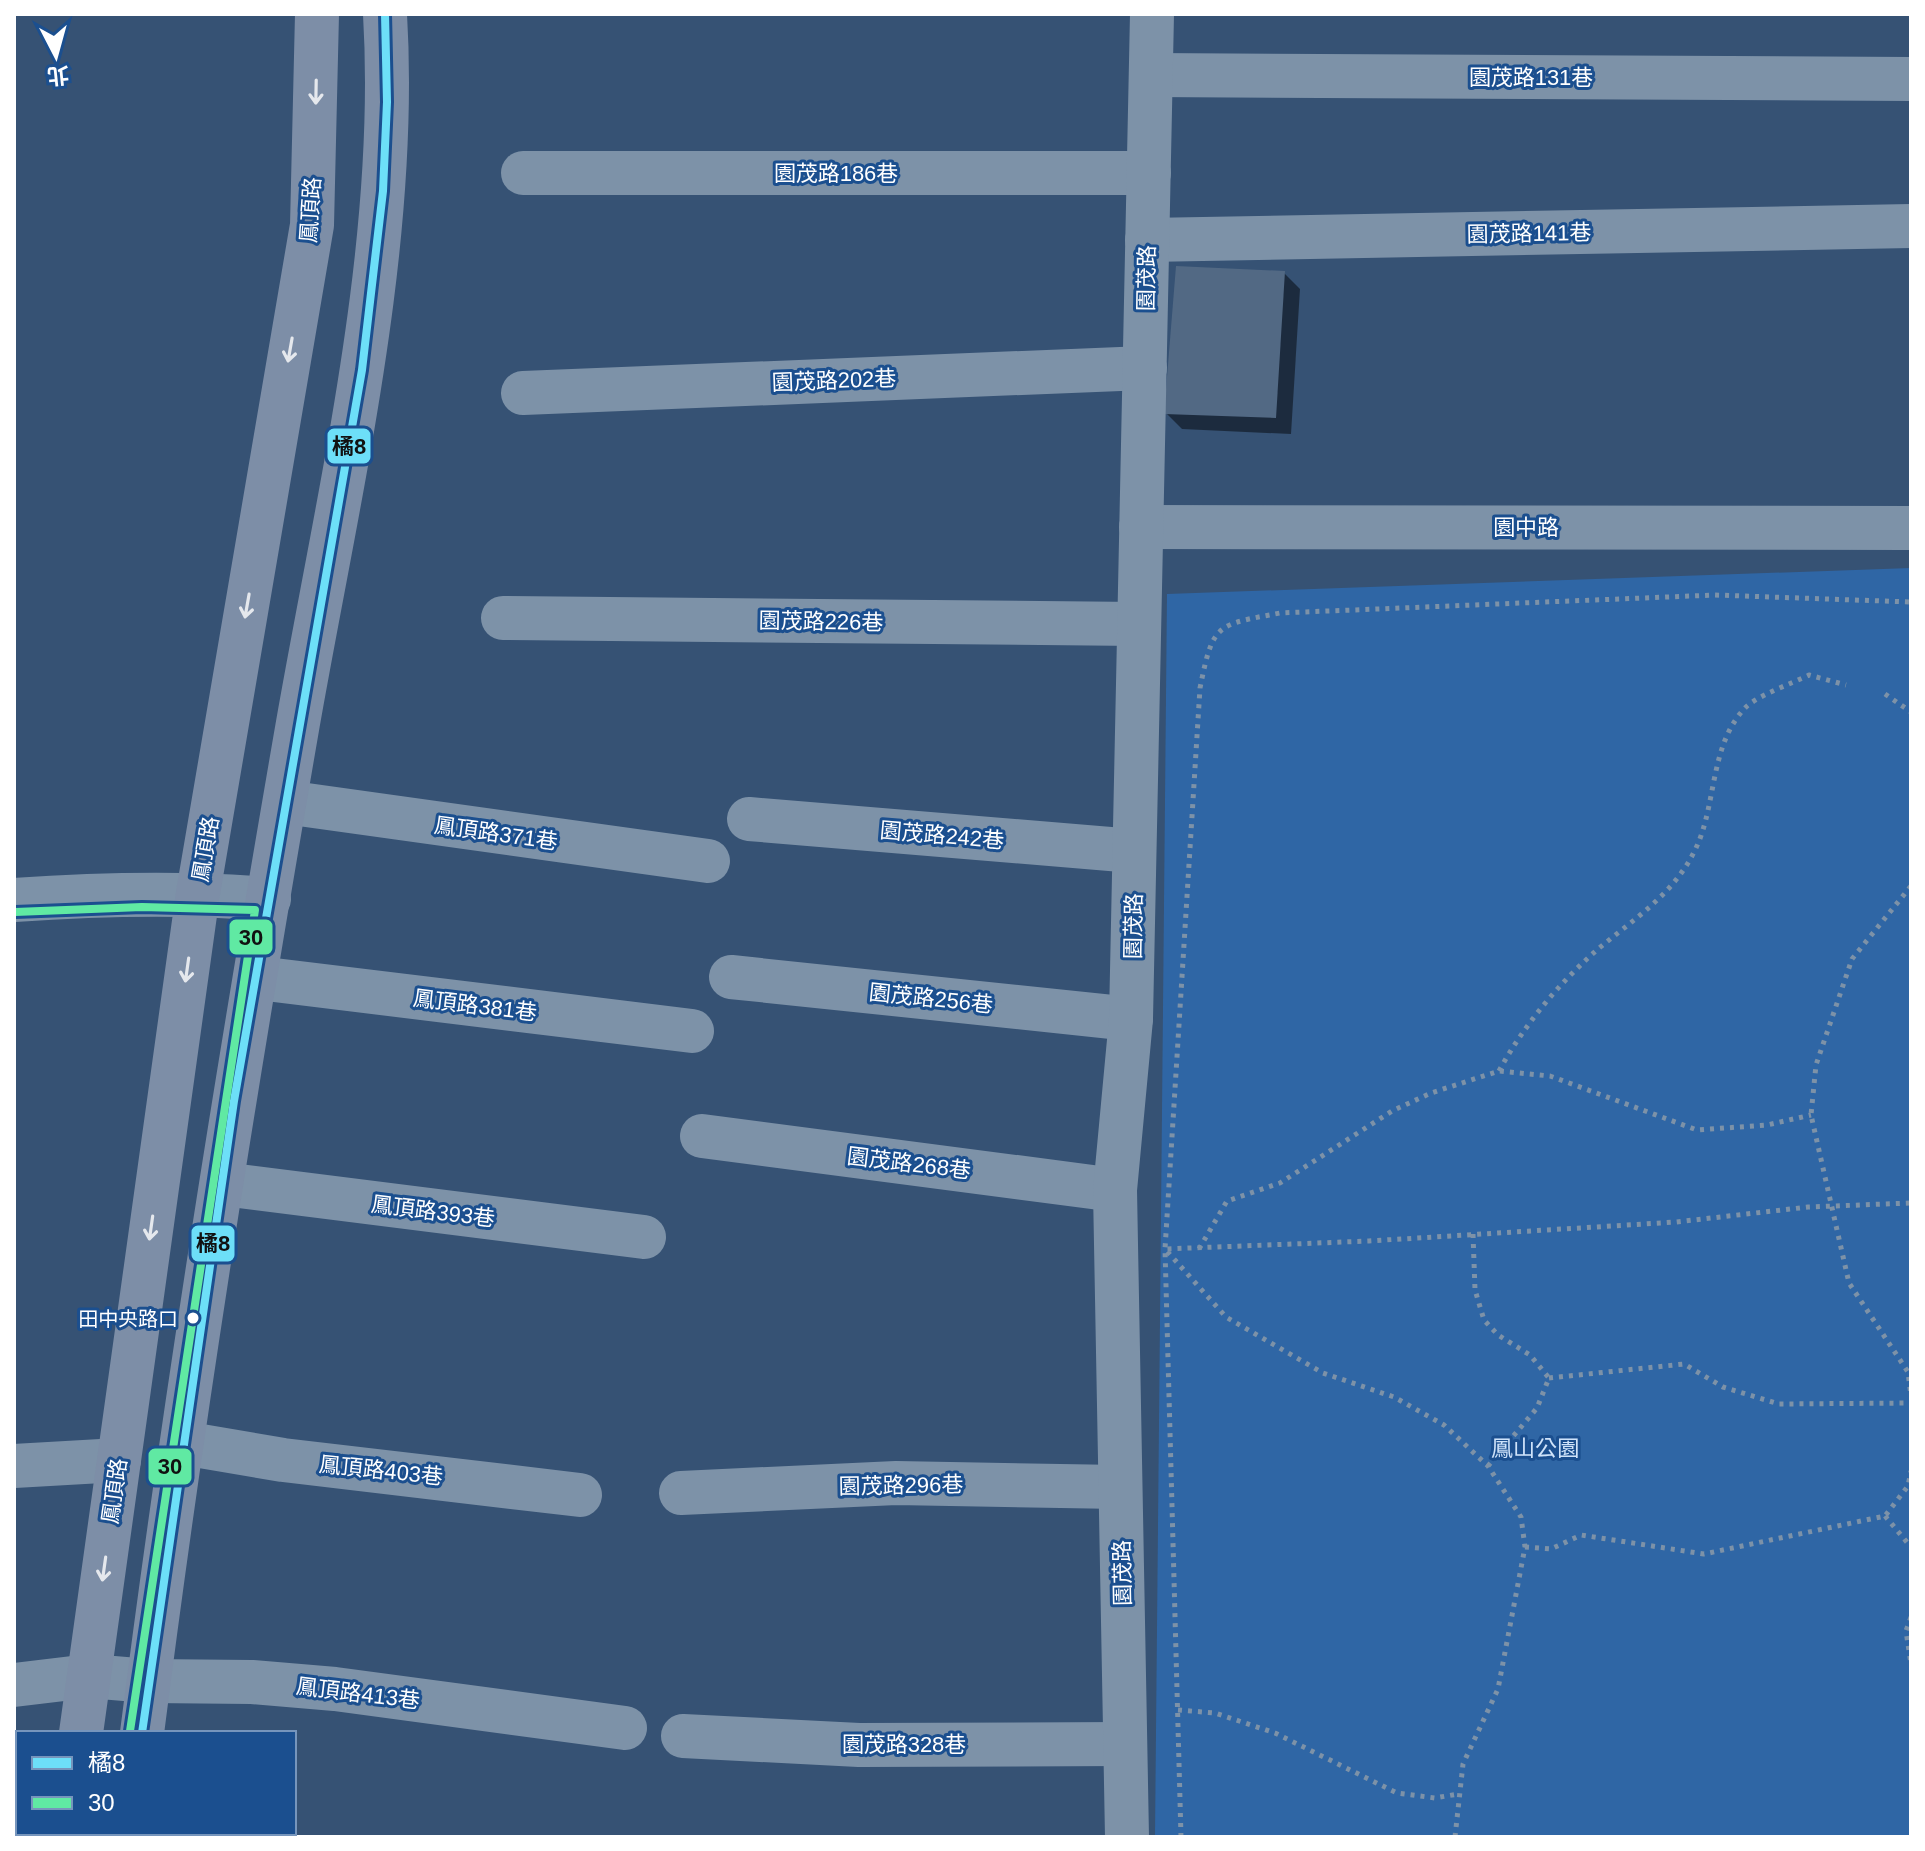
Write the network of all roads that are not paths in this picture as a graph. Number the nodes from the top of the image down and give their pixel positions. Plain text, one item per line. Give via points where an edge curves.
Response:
1 (317, 14) edge
2 (385, 14) edge
3 (1152, 14) edge
4 (1151, 75) junction
5 (1911, 79) edge
6 (523, 173) dead end
7 (1149, 173) junction
8 (1911, 226) edge
9 (1147, 240) junction
10 (1145, 368) junction
11 (523, 393) dead end
12 (1141, 527) junction
13 (1911, 528) edge
14 (503, 618) dead end
15 (1139, 624) junction
16 (285, 802) junction
17 (749, 819) dead end
18 (1134, 851) junction
19 (708, 861) dead end
20 (198, 893) junction
21 (269, 899) junction
22 (14, 900) edge
23 (731, 977) dead end
24 (258, 978) junction
25 (1131, 1019) junction
26 (692, 1031) dead end
27 (702, 1136) dead end
28 (223, 1184) junction
29 (1115, 1190) junction
30 (644, 1237) dead end
31 (183, 1443) junction
32 (119, 1460) junction
33 (14, 1466) edge
34 (1120, 1487) junction
35 (681, 1493) dead end
36 (580, 1495) dead end
37 (89, 1676) junction
38 (149, 1681) junction
39 (14, 1685) edge
40 (625, 1728) dead end
41 (81, 1731) edge
42 (142, 1731) edge
43 (683, 1736) dead end
44 (1125, 1744) junction
45 (1127, 1837) edge

1 -> 20 main road, 鳳頂路 via 312,225
2 - 16 main road via 382,200 362,355
3 - 4 street, 園茂路
4 - 5 street, 園茂路131巷
4 - 7 street, 園茂路
6 - 7 street, 園茂路186巷
7 - 9 street, 園茂路
8 - 9 street, 園茂路141巷
9 - 10 street, 園茂路
10 - 11 street, 園茂路202巷
10 - 12 street, 園茂路
12 - 13 street, 園中路
12 - 15 street, 園茂路
14 - 15 street, 園茂路226巷
15 - 18 street, 園茂路
16 - 19 street, 鳳頂路371巷
16 - 21 main road
17 - 18 street, 園茂路242巷
18 - 25 street, 園茂路
20 - 21 street
20 - 22 street
20 -> 32 main road, 鳳頂路
21 - 24 main road
23 - 25 street, 園茂路256巷
24 - 26 street, 鳳頂路381巷
24 - 28 main road
25 - 29 street, 園茂路
27 - 29 street, 園茂路268巷
28 - 30 street, 鳳頂路393巷
28 - 31 main road
29 - 34 street, 園茂路
31 - 36 street, 鳳頂路403巷
31 - 38 main road
32 - 33 street
32 -> 37 main road, 鳳頂路
34 - 35 street, 園茂路296巷 via 896,1483
34 - 44 street, 園茂路
37 - 38 street, 鳳頂路413巷
37 - 39 street, 鳳頂路413巷
37 - 41 main road, 鳳頂路
38 - 40 street, 鳳頂路413巷 via 335,1689
38 - 42 main road
43 - 44 street, 園茂路328巷 via 859,1745
44 - 45 street, 園茂路

